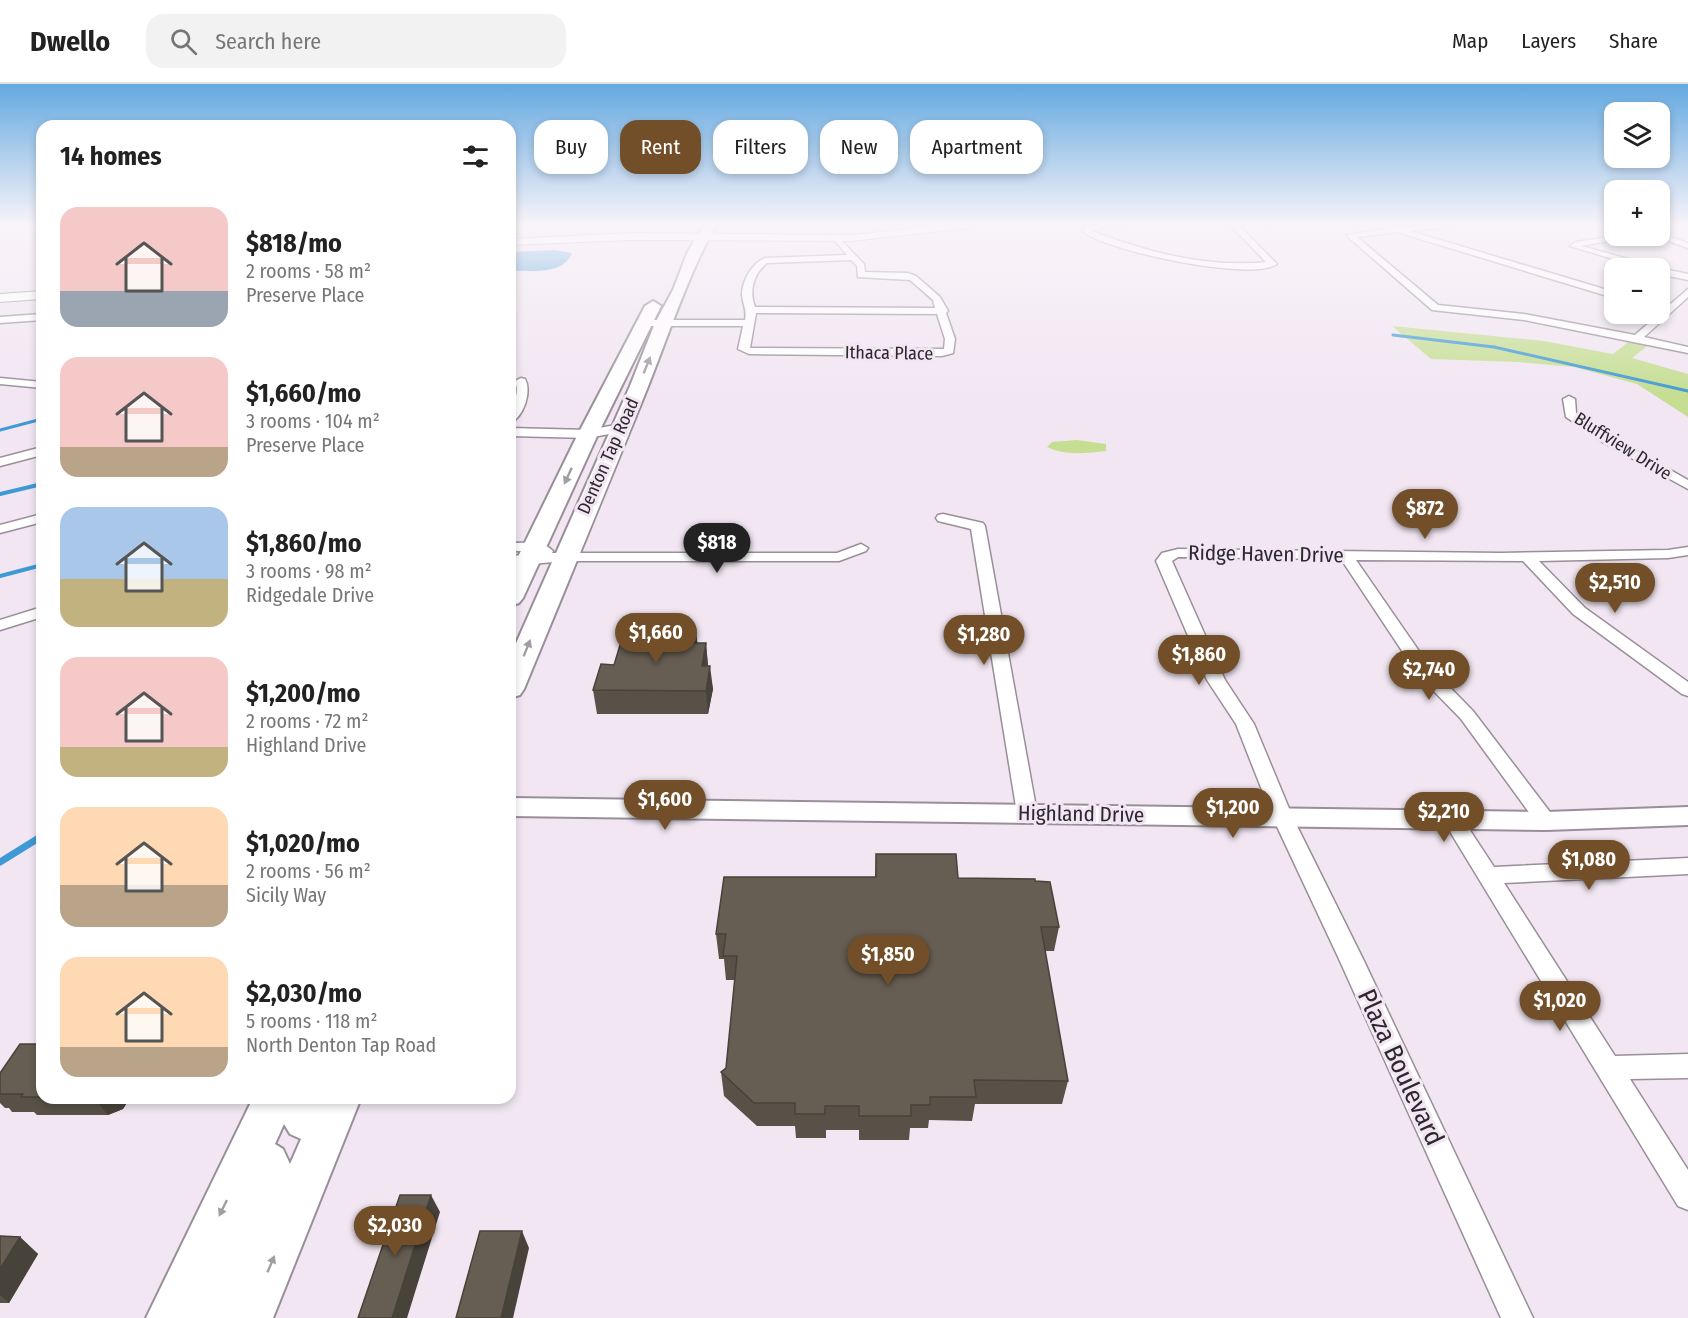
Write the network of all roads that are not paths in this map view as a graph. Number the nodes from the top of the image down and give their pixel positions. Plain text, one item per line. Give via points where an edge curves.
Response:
1 (682, 283) edge
2 (750, 283) edge
3 (918, 283) edge
4 (1405, 283) edge
5 (1572, 283) edge
6 (36, 289) edge
7 (0, 292) edge
8 (1604, 292) edge
9 (1688, 292) edge
10 (659, 293) dead end
11 (36, 295) edge
12 (0, 298) edge
13 (1670, 309) edge
14 (753, 310) junction
15 (1675, 310) junction
16 (943, 311) junction
17 (36, 317) edge
18 (0, 320) edge
19 (645, 323) junction
20 (663, 323) junction
21 (749, 323) junction
22 (1637, 338) junction
23 (1688, 350) edge
24 (0, 381) edge
25 (521, 381) dead end
26 (36, 384) edge
27 (1569, 399) dead end
28 (516, 408) edge
29 (516, 424) edge
30 (621, 428) junction
31 (591, 429) junction
32 (516, 432) edge
33 (36, 453) edge
34 (0, 462) edge
35 (1688, 485) edge
36 (943, 518) dead end
37 (36, 520) edge
38 (0, 529) edge
39 (861, 548) dead end
40 (1688, 551) edge
41 (520, 554) edge
42 (1345, 555) junction
43 (565, 556) junction
44 (1167, 556) joint
45 (1526, 556) junction
46 (516, 572) edge
47 (36, 614) edge
48 (0, 625) edge
49 (516, 674) edge
50 (1685, 684) edge
51 (516, 807) edge
52 (1027, 813) junction
53 (1688, 816) edge
54 (1283, 818) junction
55 (1453, 820) junction
56 (1546, 821) junction
57 (1688, 866) edge
58 (1488, 876) junction
59 (1688, 1066) edge
60 (1608, 1068) junction
61 (272, 1104) edge
62 (322, 1107) edge
63 (248, 1157) junction
64 (1688, 1196) edge
65 (171, 1318) edge
66 (211, 1318) edge
67 (248, 1318) edge
68 (1517, 1318) edge

1 - 20 main road, Denton Tap Road
2 - 14 street via 747,294
3 - 16 street, Ithaca Place via 937,299
4 - 22 street via 1435,308 1524,318
5 - 8 street
6 - 7 main road
9 - 15 street
10 - 19 main road, Denton Tap Road
11 - 12 main road
13 - 15 street
14 - 16 street
14 - 21 street
15 - 22 street
16 - 21 street, Ithaca Place via 950,339 949,351 942,353 748,351 743,349
17 - 18 street
19 - 20 street
19 - 31 main road, Denton Tap Road
20 - 21 street
30 -> 20 main road, Denton Tap Road
22 - 23 street
24 - 26 street
25 - 28 street via 524,394
27 - 35 street, Bluffview Drive via 1570,414
29 - 31 street
30 - 31 street
30 - 43 main road, Denton Tap Road
31 - 32 street
31 -> 41 main road, Denton Tap Road
33 - 34 street
36 - 52 street via 978,526
37 - 38 street
39 - 43 street via 838,556 818,557
40 - 45 street, Ridge Haven Drive
41 - 43 street
41 - 46 main road, Denton Tap Road
42 - 44 street, Ridge Haven Drive
42 - 45 street, Ridge Haven Drive
42 - 56 street via 1425,671 1467,715
49 -> 43 main road, Denton Tap Road
44 - 54 street, Plaza Boulevard via 1165,567 1216,680 1245,724
45 - 50 street via 1579,610
47 - 48 street
51 - 52 street, Highland Drive
52 - 54 street, Highland Drive
53 - 56 street, Highland Drive
54 - 55 street, Highland Drive
54 - 68 street, Plaza Boulevard
55 - 56 street, Highland Drive
55 - 58 street
57 - 58 street
58 - 60 street
59 - 60 street
60 - 64 street
61 - 63 main road
67 -> 62 main road
63 -> 65 main road
63 - 66 main road via 266,1160 273,1175 271,1185

